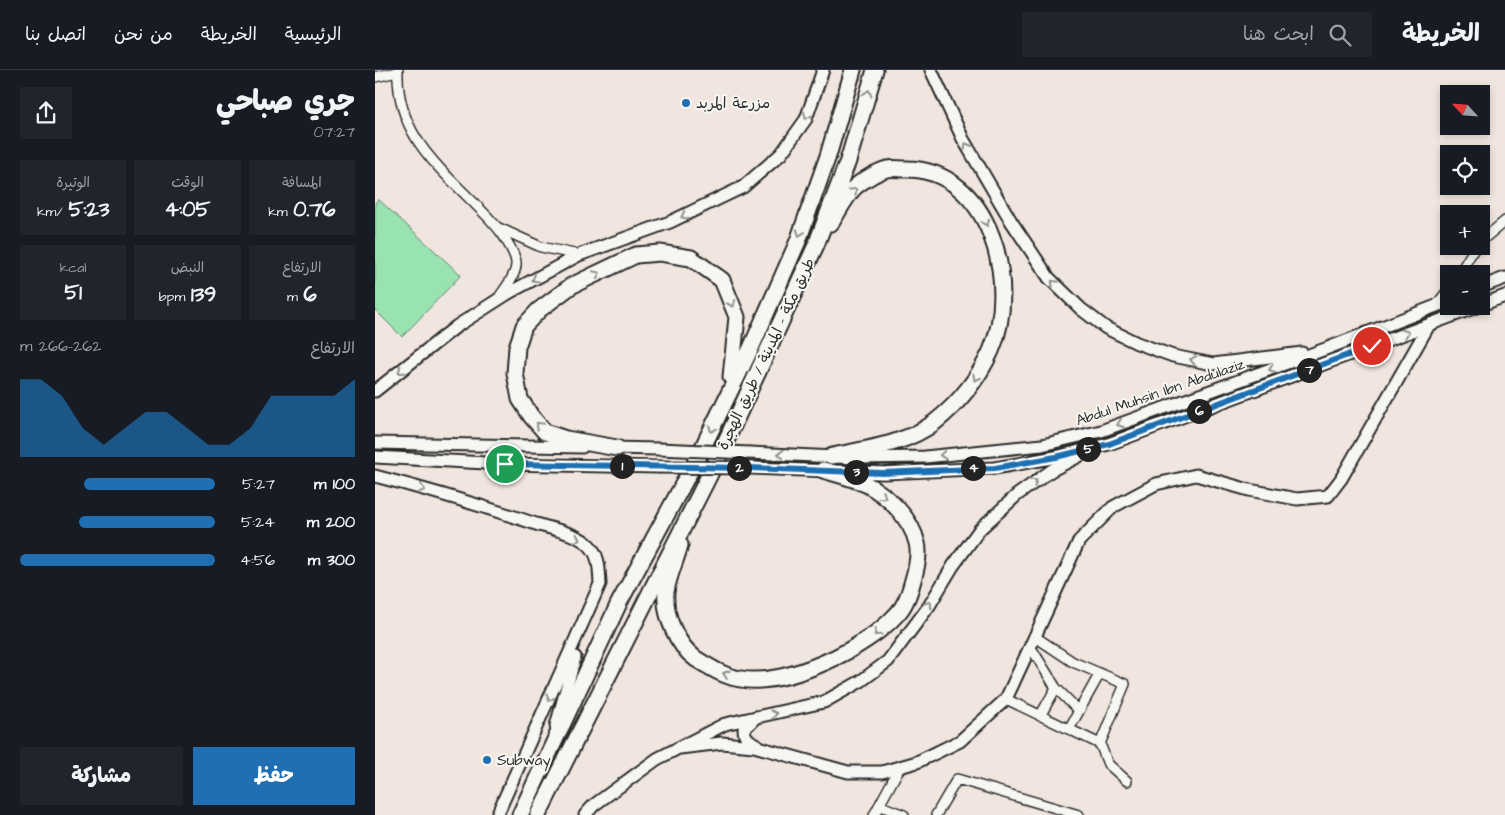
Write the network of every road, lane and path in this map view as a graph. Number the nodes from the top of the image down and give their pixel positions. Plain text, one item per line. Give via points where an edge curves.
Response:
1 (823, 70) edge
2 (853, 70) edge
3 (875, 70) edge
4 (931, 70) edge
5 (398, 71) edge
6 (375, 77) edge
7 (1505, 221) edge
8 (499, 228) junction
9 (1490, 234) edge
10 (816, 245) junction
11 (579, 255) junction
12 (1505, 278) edge
13 (1490, 284) edge
14 (1505, 296) edge
15 (497, 300) junction
16 (1440, 300) edge
17 (1490, 302) edge
18 (1440, 305) edge
19 (1434, 308) junction
20 (1456, 315) edge
21 (1429, 325) junction
22 (1328, 348) junction
23 (375, 391) edge
24 (727, 397) junction
25 (375, 443) edge
26 (617, 448) junction
27 (1096, 448) junction
28 (831, 456) junction
29 (375, 457) edge
30 (823, 470) junction
31 (375, 476) edge
32 (691, 508) junction
33 (587, 614) junction
34 (1032, 641) junction
35 (1099, 675) junction
36 (1056, 688) junction
37 (1006, 699) junction
38 (1079, 711) junction
39 (1040, 716) junction
40 (754, 718) junction
41 (1069, 730) junction
42 (1099, 744) junction
43 (759, 747) junction
44 (680, 748) junction
45 (549, 751) junction
46 (900, 767) junction
47 (1127, 781) dead end
48 (881, 806) junction
49 (520, 813) edge
50 (497, 815) edge
51 (539, 815) edge
52 (585, 815) edge
53 (874, 815) edge
54 (904, 815) edge
55 (936, 815) edge
56 (1079, 815) edge

1 -> 11 main road via 806,119 781,154 743,187 670,222
2 -> 24 highway, طريق مكة - المدينة / طريق الهجرة via 828,156 798,240
10 -> 3 highway, طريق مكة - المدينة / طريق الهجرة via 848,161
22 -> 4 main road via 1213,364 1137,344 1106,328 1049,278 963,139
5 - 6 street
5 - 8 street via 400,102 410,129 425,154
7 - 9 street
8 - 11 street via 541,247
8 - 15 street via 516,262 514,274
10 -> 28 highway via 855,188 886,169 920,169 943,176 965,192 982,212 1002,284 1001,313 991,350 971,388 934,423 896,442
10 - 32 highway, طريق مكة - المدينة / طريق الهجرة via 720,454
11 -> 15 main road
12 - 13 main road
14 - 17 main road, Abdul Muhsin Ibn Abdulaziz
15 -> 23 main road via 457,326
16 - 19 street
18 - 19 main road, Abdul Muhsin Ibn Abdulaziz
19 - 22 main road, Abdul Muhsin Ibn Abdulaziz
20 - 21 main road, Abdul Muhsin Ibn Abdulaziz
27 -> 21 main road, Abdul Muhsin Ibn Abdulaziz
21 - 34 main road via 1346,472 1328,496 1297,499 1195,475 1156,484 1113,507 1079,541
22 -> 28 main road, Abdul Muhsin Ibn Abdulaziz via 1101,431 1042,445 925,456
26 -> 24 highway via 545,432 520,399 515,373 517,347 524,326 539,310 571,286 636,255 661,253 691,258 723,280 737,317
24 -> 45 highway, طريق مكة - المدينة / طريق الهجرة via 619,603
25 - 26 main road, Abdul Muhsin Ibn Abdulaziz
28 -> 26 main road, Abdul Muhsin Ibn Abdulaziz, bridge
27 - 30 main road, Abdul Muhsin Ibn Abdulaziz via 995,468 911,473
40 -> 27 main road via 824,702 889,661 980,529 1017,494 1052,470
29 - 30 main road, Abdul Muhsin Ibn Abdulaziz, bridge via 505,464
30 -> 32 highway via 865,484 891,502 908,523 917,544 916,570 910,593 899,613 872,638 829,662 769,679 741,679 706,665 681,645 669,620 666,593
31 -> 33 main road via 490,508 587,544 595,552 599,564 600,584
32 - 51 highway, طريق مكة - المدينة / طريق الهجرة
33 - 45 main road
33 -> 50 main road
34 - 35 street
34 - 36 street
34 - 37 main road
35 - 38 street
35 - 42 street via 1125,685
36 - 38 street
36 - 39 street
37 - 39 street
37 - 46 main road via 960,741
38 - 41 street
39 - 41 street
40 - 43 main road via 744,733
40 - 44 main road via 725,724
41 - 42 street
42 - 47 street via 1107,764
43 - 44 main road via 723,743
43 - 46 main road via 848,772 882,772
44 - 52 main road via 657,759 593,805
45 - 49 highway
46 - 48 street
48 - 53 street
48 - 54 street
55 - 56 street via 957,779

